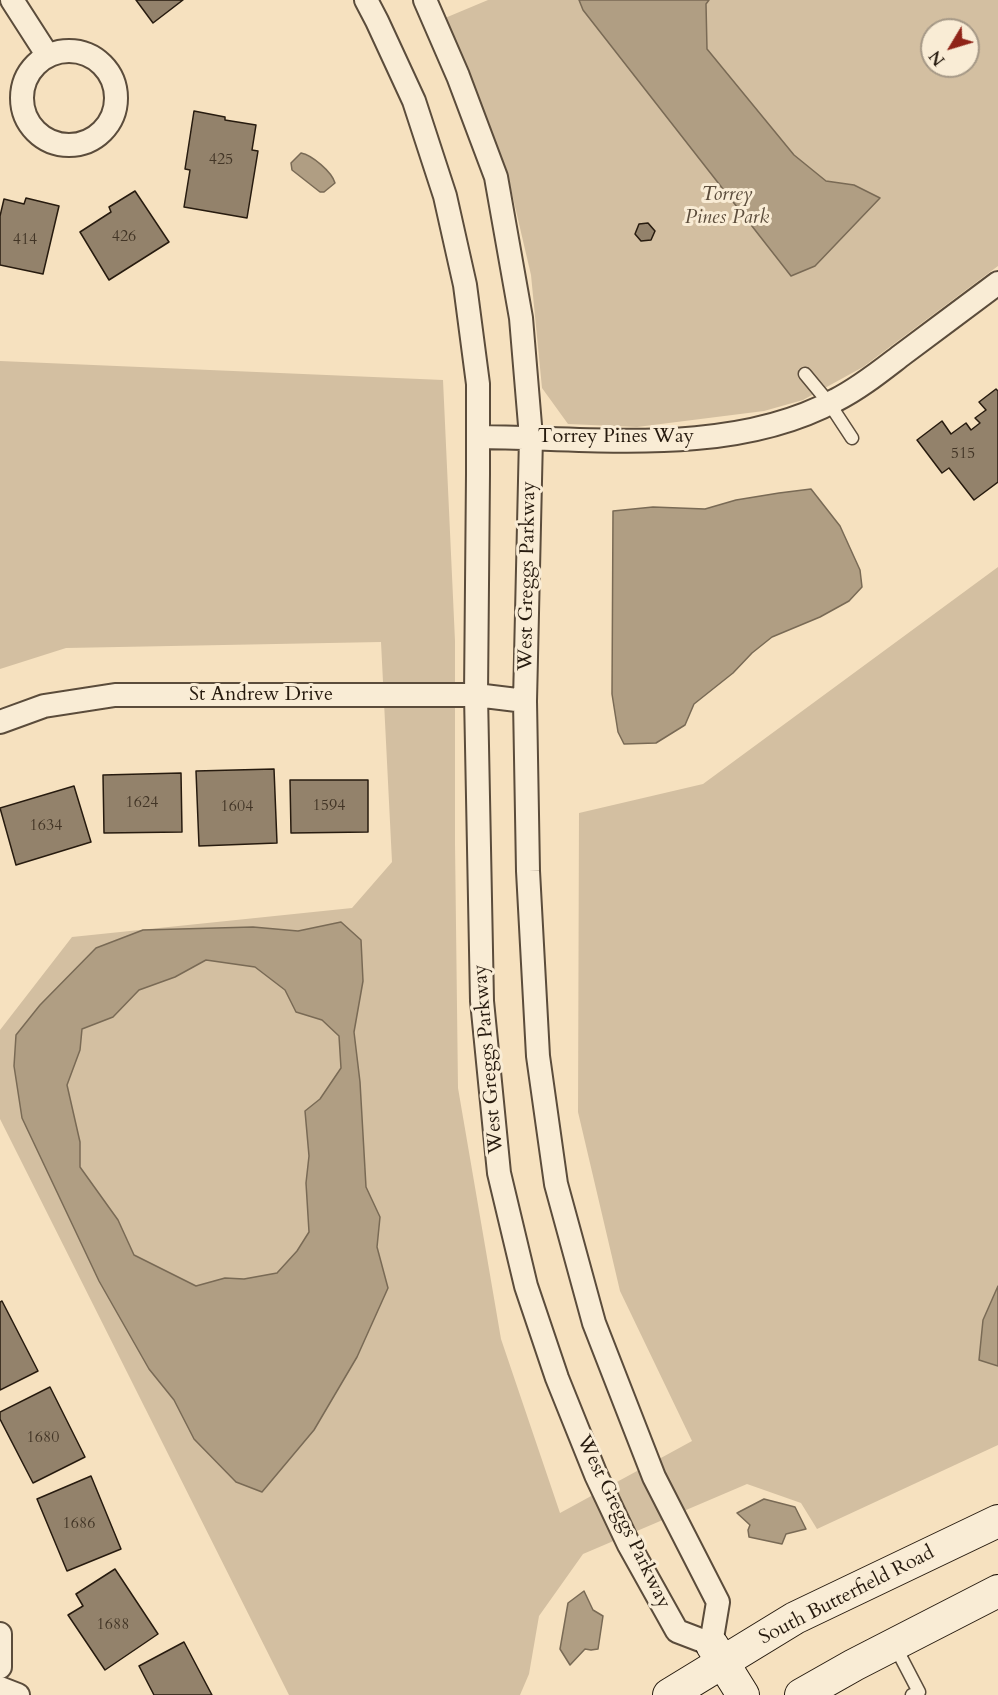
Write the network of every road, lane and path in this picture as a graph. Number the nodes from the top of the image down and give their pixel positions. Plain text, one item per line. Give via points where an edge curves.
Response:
1 (12, 0) edge
2 (366, 0) edge
3 (425, 0) edge
4 (48, 56) junction
5 (998, 283) edge
6 (805, 374) dead end
7 (829, 404) junction
8 (478, 437) junction
9 (531, 437) junction
10 (852, 438) dead end
11 (476, 695) junction
12 (525, 701) junction
13 (0, 722) edge
14 (998, 1521) edge
15 (998, 1591) edge
16 (0, 1634) edge
17 (894, 1645) junction
18 (717, 1653) junction
19 (0, 1667) edge
20 (0, 1688) edge
21 (918, 1694) edge
22 (18, 1695) edge
23 (669, 1695) edge
24 (743, 1695) edge
25 (801, 1695) edge

1 - 4 street
2 - 8 street, West Greggs Parkway via 414,101 445,196 465,285 478,384
3 - 9 street, West Greggs Parkway via 496,177 521,318
4 - 4 street via 32,69 25,82 25,112 43,137 72,145 87,142 111,121 116,106 111,76 102,63 88,55 74,51
5 - 7 street, Torrey Pines Way
6 - 7 lane
7 - 9 street, Torrey Pines Way via 756,429 686,439
7 - 10 lane
8 - 9 street, Torrey Pines Way
8 - 11 street, West Greggs Parkway
9 - 12 street, West Greggs Parkway
11 - 12 street, St Andrew Drive
11 - 13 street, St Andrew Drive via 115,695 44,706
11 - 18 street, West Greggs Parkway via 482,1001 499,1173 526,1286 557,1378 629,1545 677,1631
12 - 18 street, West Greggs Parkway via 528,871 538,1056 556,1184 594,1323 649,1466 718,1602
14 - 18 main road, South Butterfield Road
15 - 17 main road
16 - 19 street
17 - 21 lane
17 - 25 main road
18 - 23 main road, South Butterfield Road
18 - 24 main road
20 - 22 street

